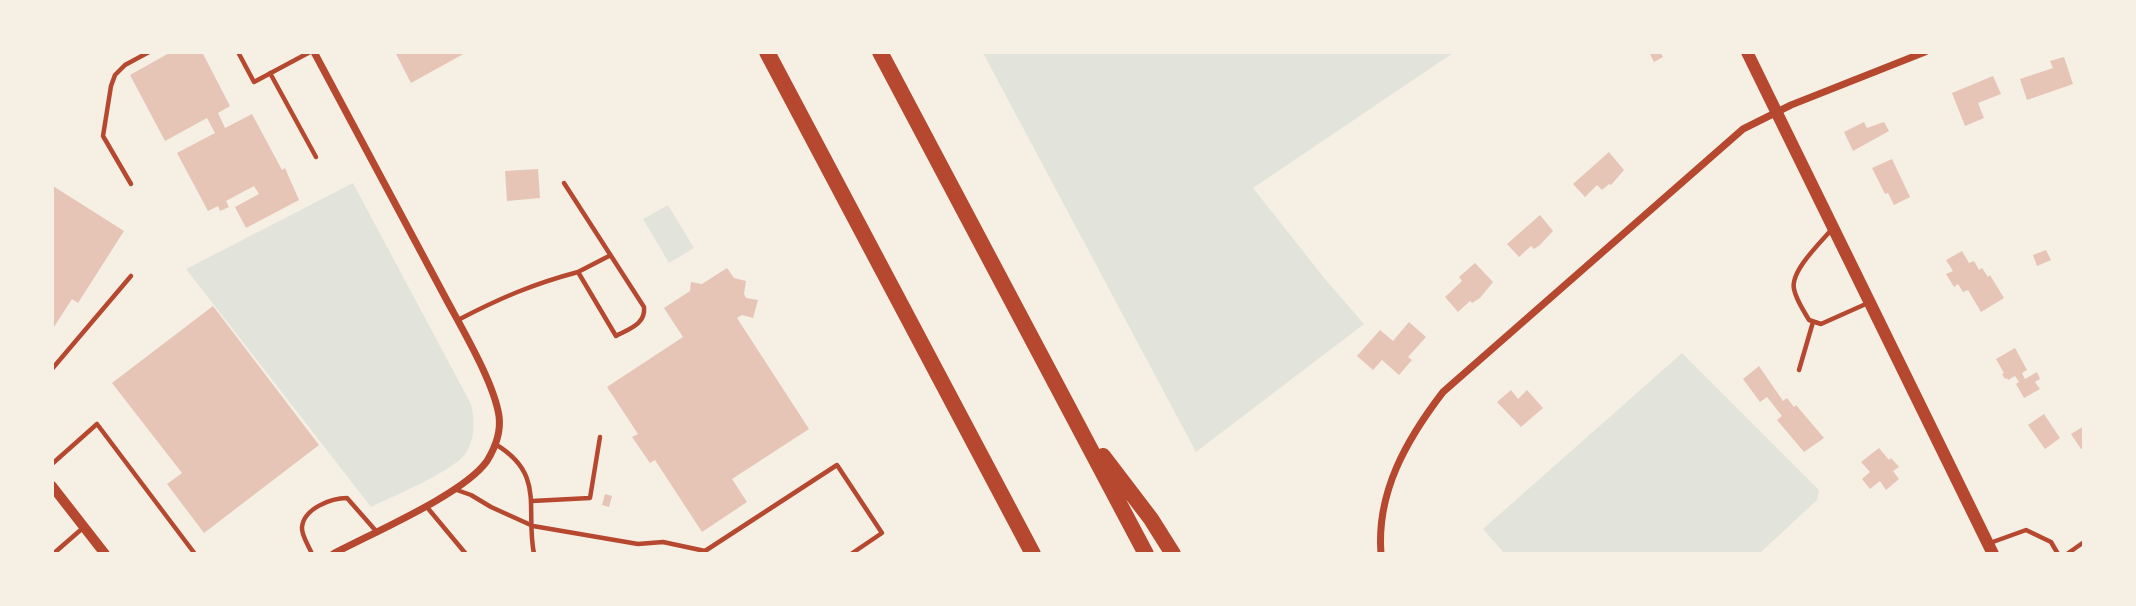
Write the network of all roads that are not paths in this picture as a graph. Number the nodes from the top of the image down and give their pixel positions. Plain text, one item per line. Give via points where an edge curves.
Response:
1 (149, 52) edge
2 (238, 52) edge
3 (312, 52) edge
4 (766, 52) edge
5 (880, 52) edge
6 (1747, 52) edge
7 (1925, 52) edge
8 (270, 73) junction
9 (1776, 111) junction
10 (316, 157) dead end
11 (564, 183) dead end
12 (131, 184) dead end
13 (1833, 228) junction
14 (609, 256) junction
15 (578, 272) junction
16 (131, 276) dead end
17 (1869, 300) junction
18 (457, 320) junction
19 (1813, 323) junction
20 (52, 369) edge
21 (1798, 370) dead end
22 (1075, 419) junction
23 (600, 437) dead end
24 (495, 444) junction
25 (52, 464) edge
26 (52, 486) edge
27 (453, 489) junction
28 (532, 501) junction
29 (425, 505) junction
30 (85, 526) junction
31 (533, 526) junction
32 (376, 531) junction
33 (2084, 542) edge
34 (349, 550) edge
35 (1031, 551) edge
36 (1991, 551) edge
37 (705, 552) edge
38 (53, 554) edge
39 (105, 554) edge
40 (195, 554) edge
41 (312, 554) edge
42 (333, 554) edge
43 (466, 554) edge
44 (534, 554) edge
45 (851, 554) edge
46 (1146, 554) edge
47 (1173, 554) edge
48 (1381, 554) edge
49 (2058, 554) edge
50 (2067, 554) edge

1 - 12 lane via 115,75 103,136
2 - 8 lane via 254,82
3 - 8 lane
3 - 18 street
4 - 35 highway
5 - 22 highway
6 - 9 main road
7 - 9 street
8 - 10 lane
9 - 13 main road
9 - 48 street via 1725,144 1443,392 1396,466 1385,505
11 - 14 lane
13 - 17 main road
13 - 19 lane via 1794,279 1796,296
14 - 15 lane
14 - 15 lane via 645,312 639,324 616,336
15 - 18 lane via 510,293
16 - 20 lane
17 - 19 lane via 1821,324
17 - 36 main road
18 - 24 street via 493,396 499,417
19 - 21 lane
22 - 46 highway
22 - 47 highway
23 - 28 lane via 590,498
24 - 27 street via 486,462
24 - 28 lane via 520,464
25 - 40 lane via 97,424
26 - 30 street
27 - 29 street
27 - 31 lane
28 - 31 lane
29 - 32 street
29 - 43 lane
30 - 38 lane
30 - 39 street
31 - 37 lane via 638,544 663,542
31 - 44 lane
32 - 34 street
32 - 41 lane via 347,498 336,498 311,512 302,523
33 - 50 lane
34 - 42 street
36 - 49 lane via 2026,530 2051,542
37 - 45 lane via 837,466 882,533

